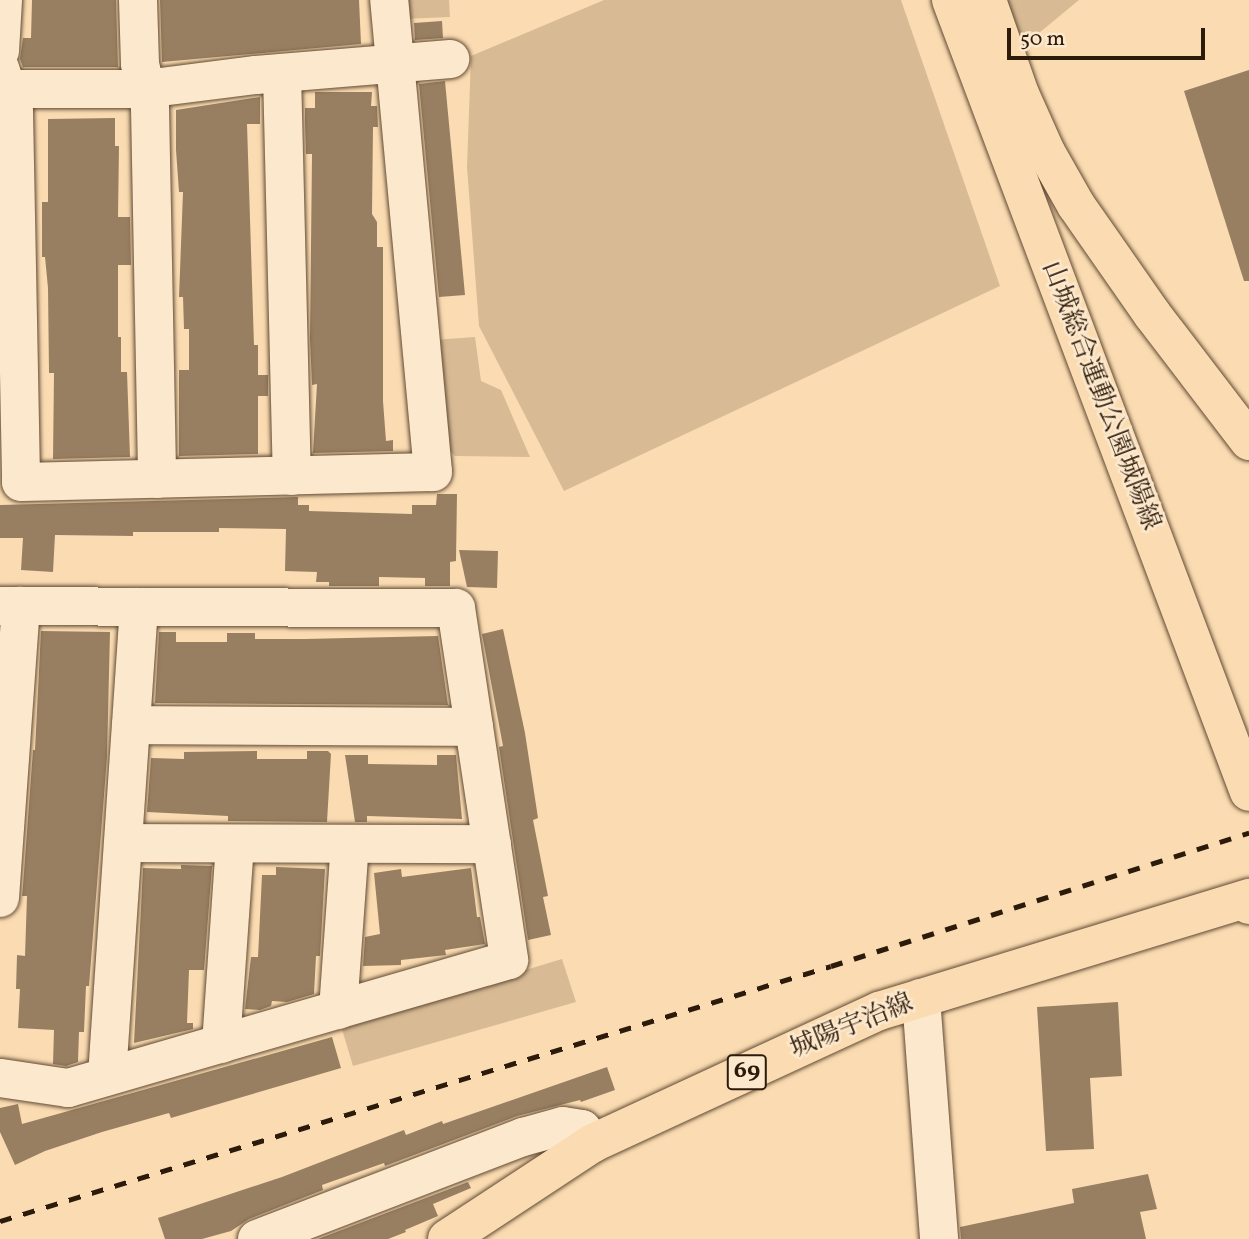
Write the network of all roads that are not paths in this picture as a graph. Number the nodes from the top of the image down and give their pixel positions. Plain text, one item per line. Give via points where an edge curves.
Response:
1 (3, 0) edge
2 (138, 0) edge
3 (389, 0) edge
4 (951, 0) edge
5 (987, 0) edge
6 (0, 51) edge
7 (450, 59) dead end
8 (392, 64) junction
9 (282, 73) junction
10 (2, 82) edge
11 (145, 89) junction
12 (9, 378) edge
13 (1249, 441) edge
14 (292, 476) junction
15 (157, 479) junction
16 (10, 606) edge
17 (139, 607) junction
18 (131, 725) junction
19 (474, 727) junction
20 (1249, 792) edge
21 (123, 844) junction
22 (492, 844) junction
23 (235, 845) junction
24 (350, 845) junction
25 (0, 898) edge
26 (1247, 901) edge
27 (921, 998) junction
28 (338, 1010) junction
29 (221, 1044) junction
30 (107, 1076) junction
31 (0, 1079) edge
32 (593, 1143) junction
33 (257, 1239) edge
34 (447, 1239) edge
35 (939, 1239) edge

1 - 6 street
2 - 11 street
3 - 8 street
4 - 20 main road, 山城総合運動公園城陽線
5 - 13 main road via 1020,94 1076,205
7 - 8 street
8 - 9 street
8 - 14 street via 433,472
9 - 11 street
9 - 14 street
10 - 11 street
10 - 12 street via 14,112
11 - 15 street
12 - 15 street via 21,482
14 - 15 street
16 - 17 street
16 - 25 street
17 - 18 street
17 - 19 street via 456,608
18 - 19 street
18 - 21 street
19 - 22 street
21 - 23 street
21 - 30 street
22 - 24 street
22 - 28 street via 509,960
23 - 24 street
23 - 29 street
24 - 28 street
26 - 27 main road, 城陽宇治線 / 69
27 - 32 main road, 城陽宇治線 / 69 via 879,1011
27 - 35 street
28 - 29 street
29 - 30 street
30 - 31 street via 68,1088
32 - 33 street via 582,1129 563,1126
32 - 34 main road, 城陽宇治線 / 69

